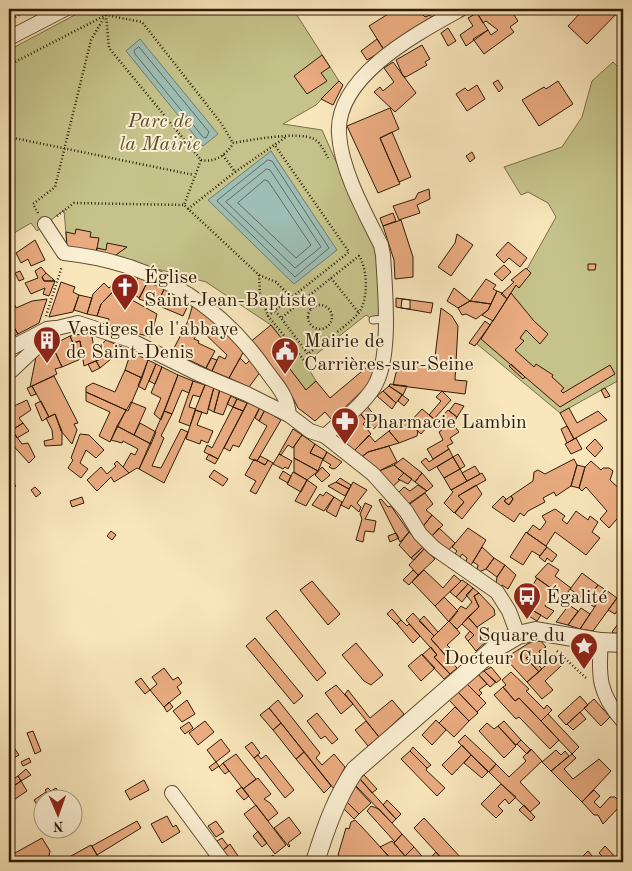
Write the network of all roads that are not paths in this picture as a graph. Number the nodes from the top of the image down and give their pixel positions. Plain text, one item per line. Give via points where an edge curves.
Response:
1 (65, 9) edge
2 (461, 9) edge
3 (9, 38) edge
4 (46, 224) road end
5 (57, 328) junction
6 (9, 349) edge
7 (9, 373) edge
8 (289, 415) junction
9 (325, 436) junction
10 (518, 635) junction
11 (602, 642) junction
12 (623, 643) edge
13 (623, 721) edge
14 (172, 793) dead end
15 (223, 862) edge
16 (315, 862) edge

1 - 3 street
2 - 9 street via 432,25 376,65 357,83 340,118 339,135 345,163 383,255 379,319 382,369 362,402
4 - 8 street via 64,253 122,263 204,304 229,324 262,363 288,400
5 - 6 street via 47,329
5 - 7 street
5 - 8 street via 78,323 108,331
8 - 9 street via 310,431
9 - 10 street via 373,474 434,548 497,592
10 - 11 street via 536,631
10 - 16 street via 481,659 355,770 329,820
11 - 12 street
11 - 13 street via 598,672 605,695
14 - 15 street

